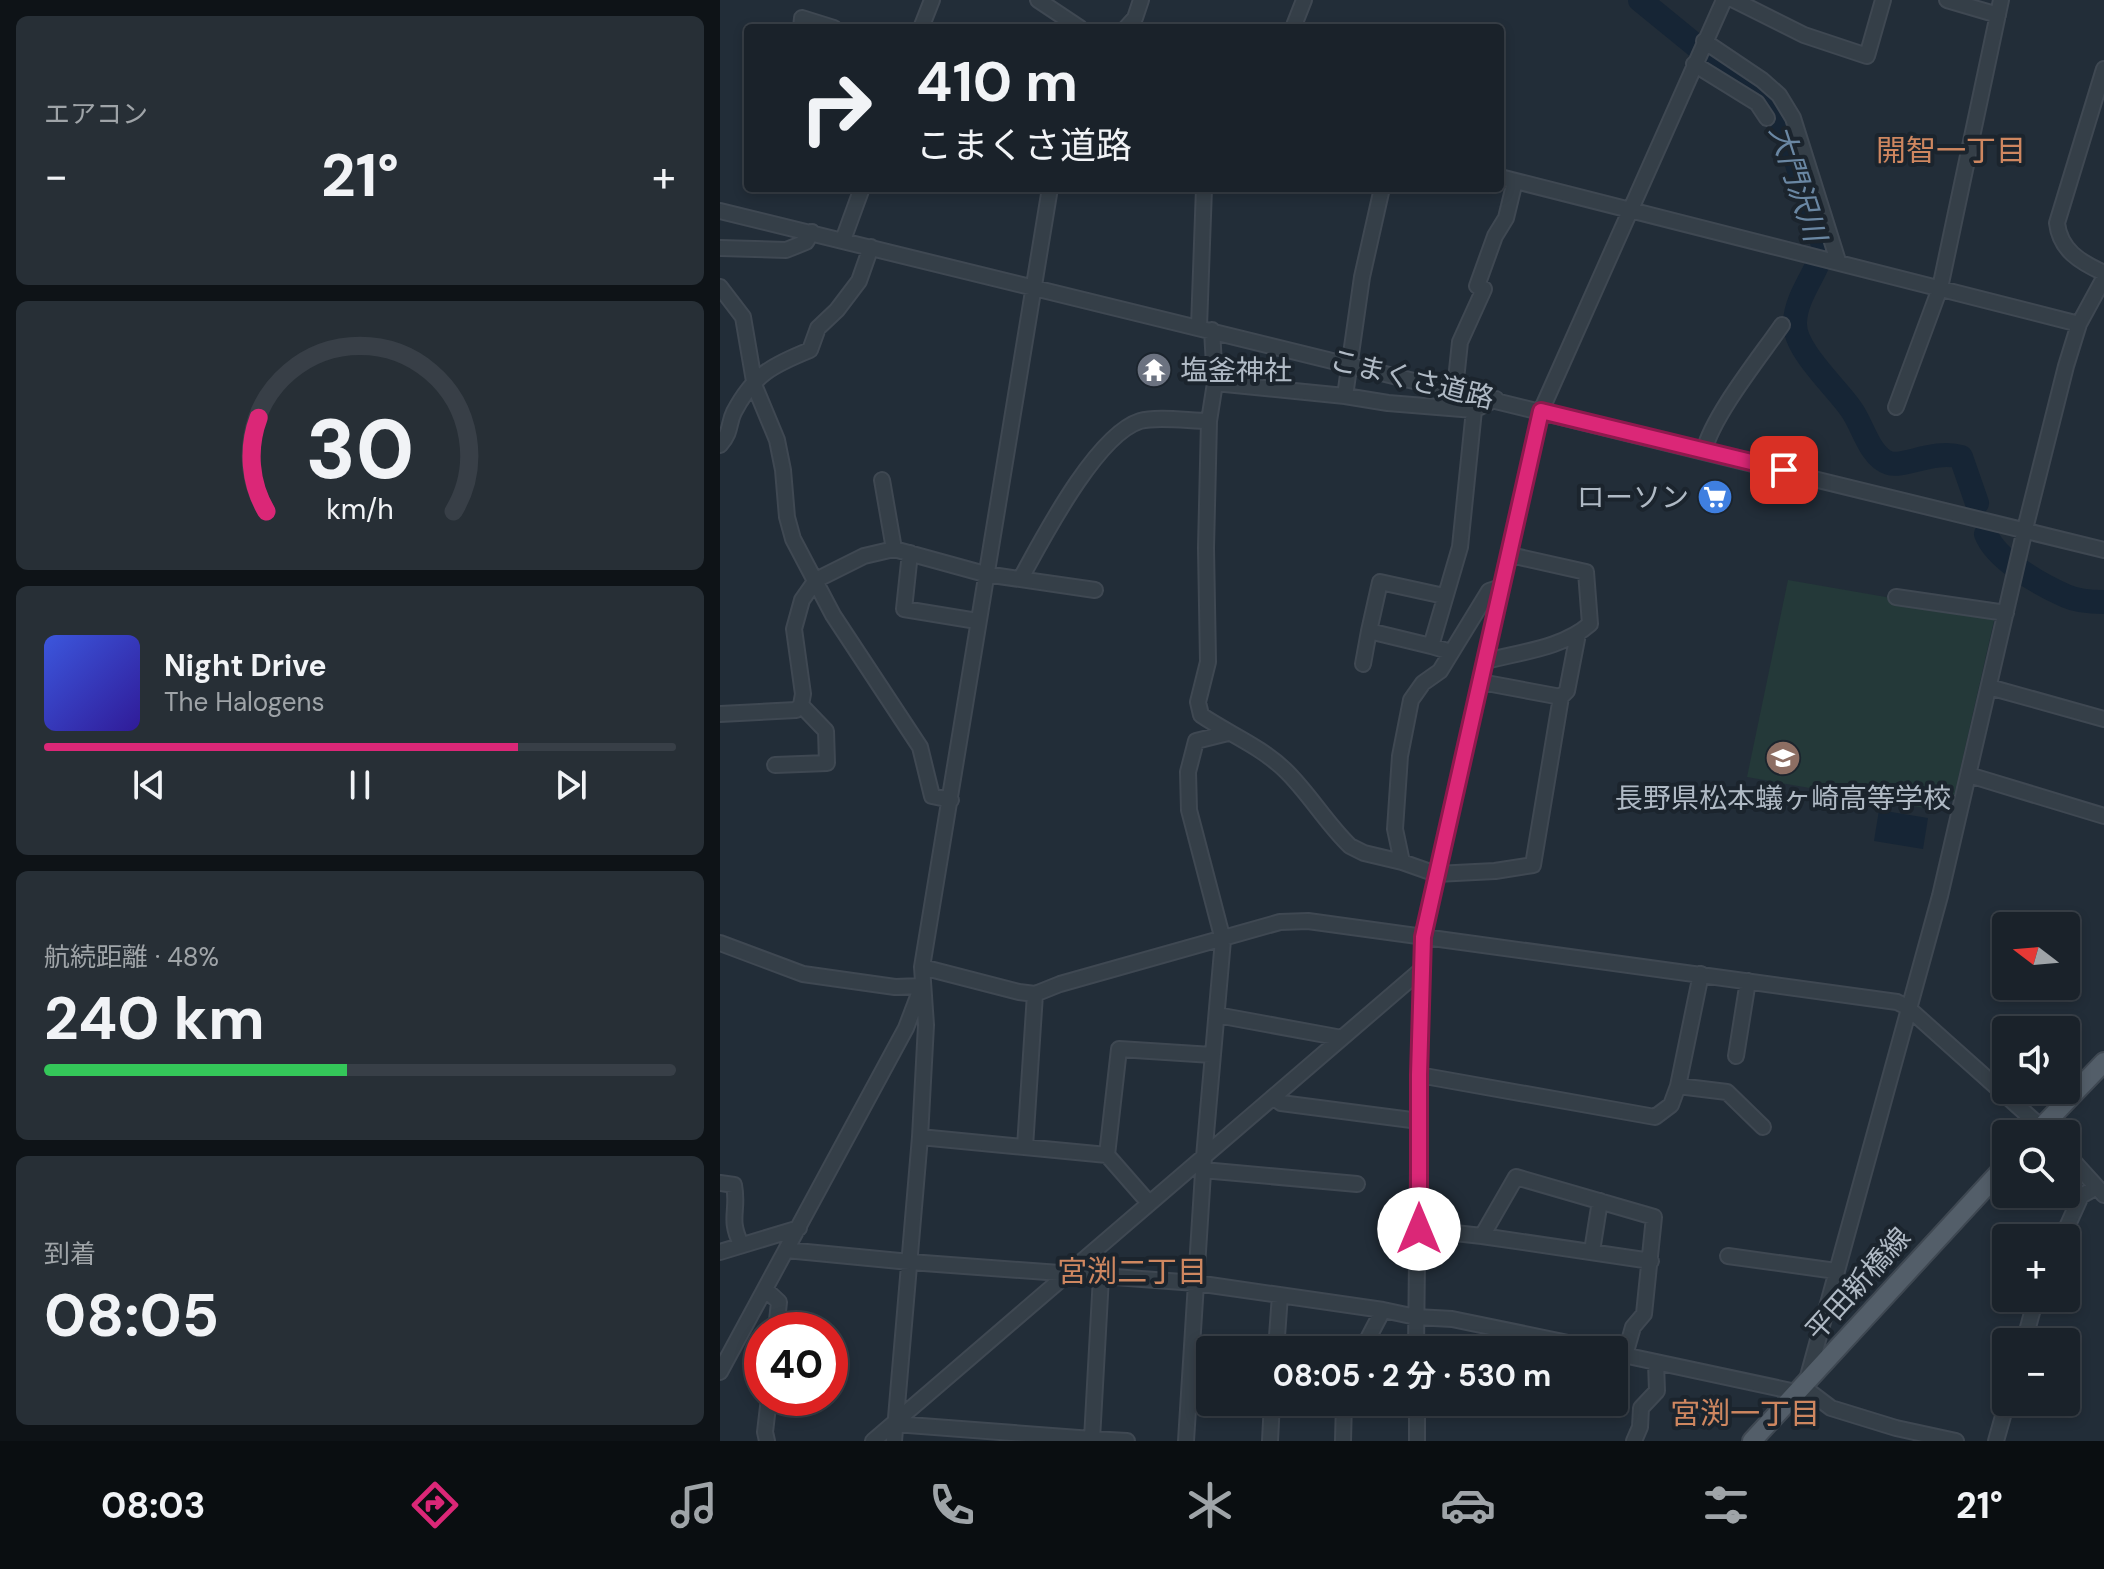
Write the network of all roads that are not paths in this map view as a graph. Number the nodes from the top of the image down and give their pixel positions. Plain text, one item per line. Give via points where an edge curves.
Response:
1 (932, 0) edge
2 (1038, 0) edge
3 (1141, 0) edge
4 (1304, 0) edge
5 (1724, 0) edge
6 (1734, 0) edge
7 (1883, 0) edge
8 (1947, 0) edge
9 (1999, 8) edge
10 (801, 24) edge
11 (821, 24) edge
12 (923, 24) edge
13 (1074, 24) edge
14 (1130, 24) edge
15 (1295, 24) edge
16 (1704, 43) junction
17 (1695, 61) junction
18 (2104, 69) edge
19 (1767, 118) dead end
20 (1504, 178) edge
21 (1515, 181) junction
22 (861, 192) edge
23 (1049, 192) edge
24 (1204, 192) edge
25 (1381, 192) edge
26 (1629, 209) junction
27 (720, 211) edge
28 (812, 232) junction
29 (843, 240) junction
30 (871, 247) junction
31 (720, 248) edge
32 (1828, 258) junction
33 (2104, 276) edge
34 (1033, 286) junction
35 (720, 287) edge
36 (1940, 288) junction
37 (2079, 324) junction
38 (1782, 325) dead end
39 (1205, 329) junction
40 (1349, 364) junction
41 (755, 381) junction
42 (1215, 383) junction
43 (1455, 389) junction
44 (1345, 396) junction
45 (1496, 399) junction
46 (1896, 407) dead end
47 (1474, 410) junction
48 (726, 411) edge
49 (1541, 411) junction
50 (1209, 421) junction
51 (720, 445) edge
52 (1704, 451) junction
53 (882, 480) dead end
54 (2025, 529) junction
55 (894, 549) junction
56 (2104, 550) edge
57 (910, 553) junction
58 (1510, 555) junction
59 (985, 574) junction
60 (1021, 578) junction
61 (816, 580) junction
62 (1501, 587) junction
63 (1095, 590) dead end
64 (1444, 596) junction
65 (1896, 597) dead end
66 (2006, 613) junction
67 (977, 621) junction
68 (1369, 631) junction
69 (1578, 634) junction
70 (1431, 646) junction
71 (1451, 652) junction
72 (1486, 661) junction
73 (1363, 664) dead end
74 (1481, 682) junction
75 (1989, 687) junction
76 (1561, 697) junction
77 (801, 705) junction
78 (720, 714) edge
79 (2104, 719) edge
80 (1228, 733) junction
81 (775, 765) dead end
82 (1969, 775) junction
83 (951, 800) junction
84 (2104, 816) edge
85 (1402, 862) junction
86 (1436, 874) junction
87 (1423, 937) junction
88 (1223, 940) junction
89 (720, 943) edge
90 (922, 967) junction
91 (1421, 970) junction
92 (1701, 974) junction
93 (1748, 981) junction
94 (922, 986) junction
95 (1035, 994) junction
96 (1907, 1007) junction
97 (1217, 1015) junction
98 (1342, 1038) junction
99 (1212, 1055) junction
100 (1736, 1056) dead end
101 (2104, 1062) edge
102 (1419, 1075) junction
103 (1678, 1086) junction
104 (1273, 1097) junction
105 (2029, 1120) edge
106 (2053, 1120) edge
107 (1419, 1121) junction
108 (1763, 1127) dead end
109 (920, 1137) junction
110 (1025, 1147) junction
111 (1107, 1155) junction
112 (1204, 1164) junction
113 (2080, 1168) edge
114 (1992, 1180) edge
115 (720, 1183) edge
116 (1357, 1184) dead end
117 (2101, 1191) edge
118 (1600, 1201) junction
119 (1149, 1203) junction
120 (2068, 1224) edge
121 (799, 1228) junction
122 (1419, 1229) junction
123 (1482, 1236) junction
124 (741, 1244) junction
125 (786, 1250) junction
126 (1592, 1251) junction
127 (720, 1252) edge
128 (1728, 1256) dead end
129 (1651, 1261) junction
130 (910, 1262) junction
131 (1836, 1271) junction
132 (1065, 1275) junction
133 (1101, 1277) junction
134 (1196, 1283) junction
135 (765, 1289) junction
136 (1280, 1295) junction
137 (1383, 1310) junction
138 (778, 1312) edge
139 (1416, 1317) junction
140 (1277, 1336) edge
141 (1369, 1336) edge
142 (1416, 1336) edge
143 (1534, 1336) edge
144 (1628, 1337) edge
145 (1628, 1356) edge
146 (1656, 1363) junction
147 (720, 1372) edge
148 (1802, 1386) junction
149 (767, 1416) edge
150 (1271, 1416) edge
151 (1344, 1416) edge
152 (1417, 1416) edge
153 (2003, 1416) edge
154 (895, 1424) junction
155 (1092, 1439) junction
156 (767, 1441) edge
157 (873, 1441) edge
158 (894, 1441) edge
159 (1127, 1441) edge
160 (1186, 1441) edge
161 (1270, 1441) edge
162 (1343, 1441) edge
163 (1417, 1441) edge
164 (1634, 1441) edge
165 (1752, 1441) edge
166 (1956, 1441) edge
167 (1996, 1441) edge

1 - 12 street
2 - 13 street
3 - 14 street
4 - 15 street
5 - 16 street
6 - 7 street via 1804,35 1867,56
8 - 9 street
9 - 36 street
10 - 11 street via 802,18
16 - 17 street
16 - 32 street via 1762,80 1793,118
17 - 19 street via 1757,103
17 - 26 street
18 - 33 street via 2057,223 2064,247
20 - 21 street
21 - 26 street
21 - 43 street via 1506,218 1477,286 1484,289 1460,342
22 - 29 street
23 - 34 street
24 - 39 street
25 - 40 street
26 - 32 street
26 - 49 street
27 - 28 street, こまくさ道路
28 - 29 street, こまくさ道路
28 - 31 street via 806,242 786,250
29 - 30 street, こまくさ道路
30 - 34 street, こまくさ道路
30 - 41 street via 859,281 818,328 810,350 766,370
32 - 36 street
33 - 37 street
34 - 39 street, こまくさ道路
34 - 59 street
35 - 41 street via 743,317
36 - 37 street
36 - 46 street
37 - 54 street
38 - 52 street via 1729,402
39 - 40 street, こまくさ道路
39 - 42 street
40 - 43 street, こまくさ道路
40 - 44 street
41 - 48 street
41 - 61 street via 777,440 793,539
42 - 44 street
42 - 50 street
43 - 45 street, こまくさ道路
44 - 47 street
45 - 47 street
45 - 49 street, こまくさ道路
47 - 64 street via 1462,536
48 - 51 street via 731,429
49 - 52 street, こまくさ道路
49 - 58 street
50 - 60 street via 1143,420 1116,435 1060,509
50 - 80 street via 1208,662 1198,702 1201,715
52 - 54 street, こまくさ道路
53 - 55 street
54 - 56 street, こまくさ道路
54 - 66 street
55 - 57 street
55 - 61 street via 864,556
57 - 59 street
57 - 67 street via 904,609
58 - 62 street
58 - 69 street via 1586,572 1590,624
59 - 60 street
59 - 67 street
60 - 63 street
61 - 77 street via 802,600 794,629
61 - 83 street via 833,615 920,747 932,796
62 - 71 street via 1489,591
62 - 72 street
64 - 68 street via 1380,582
64 - 70 street
65 - 66 street
66 - 75 street
67 - 83 street
68 - 70 street
68 - 73 street
69 - 72 street
69 - 76 street via 1567,691
70 - 71 street
71 - 85 street via 1411,700 1400,756 1395,829
72 - 74 street
74 - 76 street
74 - 86 street
75 - 79 street
75 - 82 street
76 - 86 street via 1533,865
77 - 78 street via 796,710
77 - 81 street via 826,731 827,763
80 - 85 street via 1258,746 1287,771 1350,846
80 - 88 street via 1196,741 1188,772 1189,810
82 - 84 street
82 - 96 street
83 - 90 street
85 - 86 street
86 - 87 street
87 - 88 street via 1308,921 1280,922
87 - 91 street
87 - 92 street
88 - 95 street
88 - 97 street
89 - 94 street via 803,974
90 - 94 street
90 - 95 street
91 - 98 street
91 - 102 street
92 - 93 street
92 - 103 street
93 - 96 street
93 - 100 street
94 - 109 street via 926,1025
94 - 121 street via 906,1028
95 - 110 street
96 - 105 street
96 - 131 street
97 - 98 street
97 - 99 street
98 - 104 street
99 - 111 street via 1119,1049
99 - 112 street
101 - 106 main road
102 - 103 street via 1655,1117 1671,1105
102 - 107 street
103 - 108 street via 1727,1092
104 - 107 street via 1281,1103
104 - 112 street
107 - 122 street
109 - 110 street
109 - 130 street
110 - 111 street
111 - 119 street
112 - 116 street
112 - 119 street
112 - 134 street
113 - 117 street
114 - 148 main road, 平田新橋線
115 - 124 street via 734,1185 733,1227
117 - 120 street via 2081,1196
118 - 123 street via 1516,1177
118 - 126 street
118 - 129 street via 1654,1217
119 - 132 street
121 - 124 street
121 - 125 street
122 - 123 street
122 - 139 street
123 - 126 street
124 - 127 street
125 - 130 street
125 - 135 street
126 - 129 street
128 - 131 street
129 - 144 street via 1644,1314
130 - 132 street
130 - 154 street
131 - 148 street
132 - 133 street
132 - 154 street
133 - 134 street
133 - 155 street
134 - 136 street
134 - 160 street
135 - 138 street via 779,1302
135 - 147 street
136 - 137 street
136 - 140 street
137 - 139 street
137 - 141 street
139 - 142 street
139 - 143 street
145 - 146 street
146 - 148 street
146 - 164 street via 1657,1391 1641,1408
148 - 165 main road, 平田新橋線
148 - 166 street via 1831,1408
149 - 156 street
150 - 161 street
151 - 162 street
152 - 163 street
153 - 167 street
154 - 155 street
154 - 157 street
154 - 158 street
155 - 159 street

